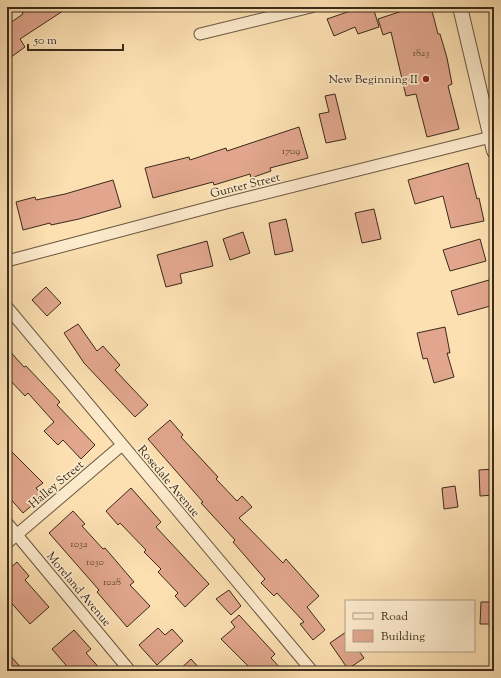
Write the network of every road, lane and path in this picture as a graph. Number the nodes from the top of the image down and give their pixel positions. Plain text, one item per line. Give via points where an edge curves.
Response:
1 (311, 7) edge
2 (460, 7) edge
3 (200, 34) dead end
4 (492, 144) edge
5 (7, 261) edge
6 (7, 307) edge
7 (122, 445) junction
8 (7, 523) edge
9 (17, 535) junction
10 (7, 543) edge
11 (130, 671) edge
12 (312, 671) edge

1 - 3 street
2 - 4 street
4 - 5 street, Gunter Street via 226,203
6 - 7 street, Rosedale Avenue
7 - 9 street, Halley Street
7 - 12 street, Rosedale Avenue
8 - 9 street, Moreland Avenue
9 - 10 street, Halley Street
9 - 11 street, Moreland Avenue

